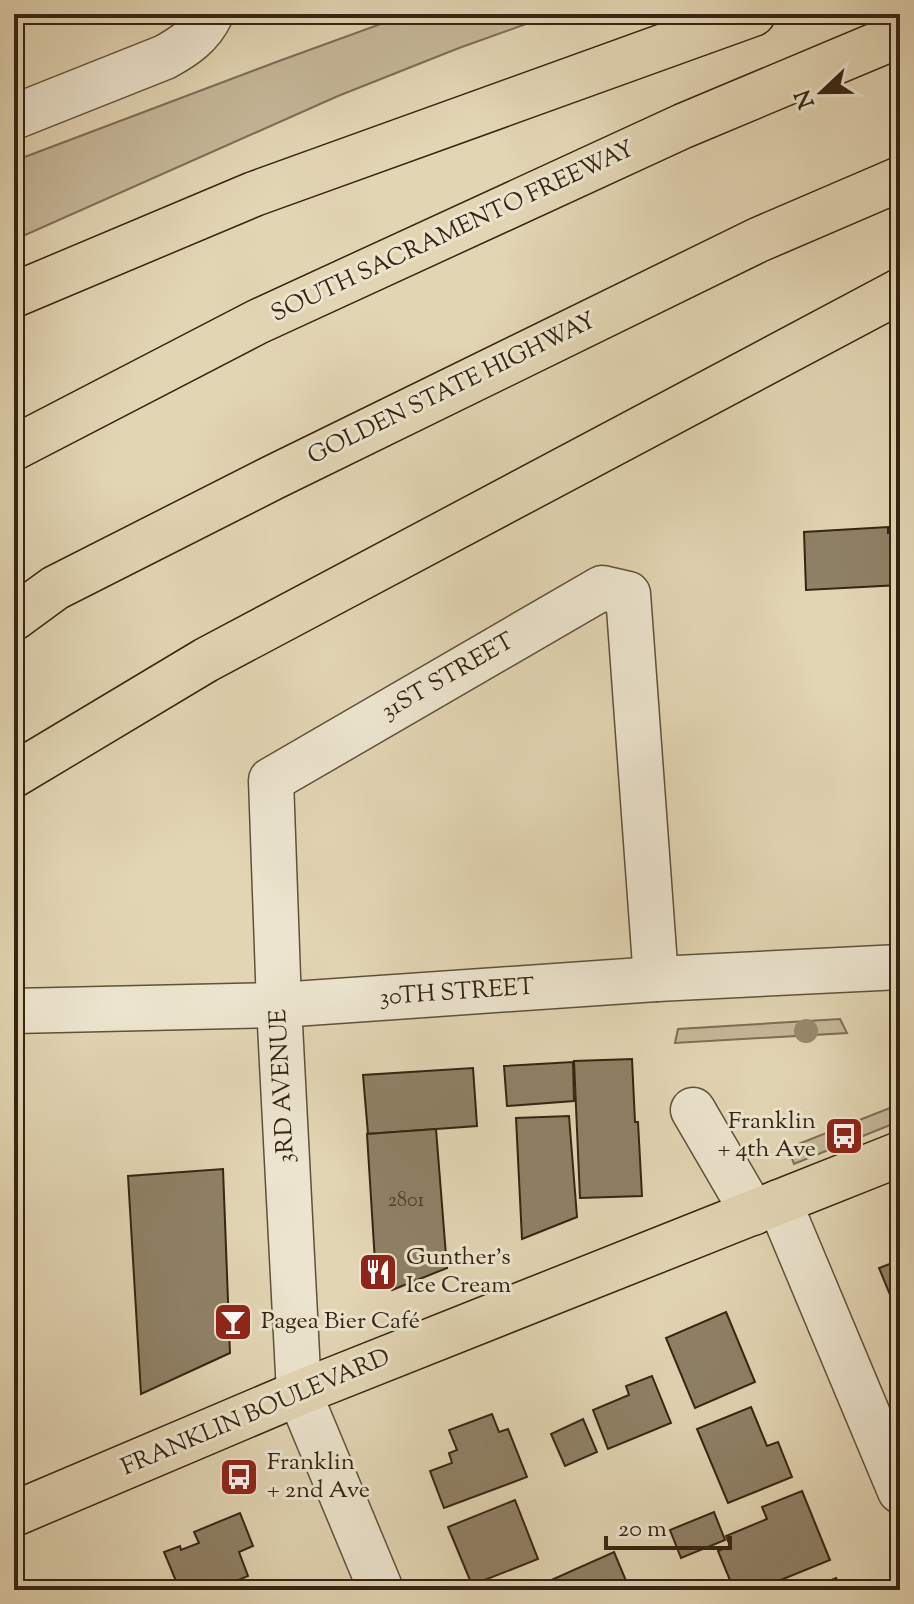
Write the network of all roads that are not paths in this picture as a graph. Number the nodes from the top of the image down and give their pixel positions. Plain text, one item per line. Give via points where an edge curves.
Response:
1 (753, 14) edge
2 (208, 20) edge
3 (900, 35) edge
4 (14, 117) edge
5 (900, 179) edge
6 (900, 291) edge
7 (14, 295) edge
8 (14, 448) edge
9 (55, 588) junction
10 (14, 610) edge
11 (14, 618) edge
12 (14, 775) edge
13 (271, 780) joint
14 (900, 967) edge
15 (656, 979) junction
16 (279, 1005) junction
17 (14, 1011) edge
18 (693, 1110) dead end
19 (900, 1154) edge
20 (766, 1207) junction
21 (299, 1393) junction
22 (900, 1491) edge
23 (14, 1514) edge
24 (381, 1590) edge

1 - 7 main road via 254,194
2 - 4 street via 184,46 165,57
3 - 8 main road, SOUTH SACRAMENTO FREEWAY via 683,126 257,322
5 - 9 main road, GOLDEN STATE HIGHWAY via 758,240
6 - 12 main road via 206,660
9 - 10 main road
9 - 11 main road, GOLDEN STATE HIGHWAY
13 - 15 street, 31ST STREET via 602,588 628,594
13 - 16 street, 3RD AVENUE
14 - 15 street, 30TH STREET
15 - 16 street, 30TH STREET
16 - 17 street, 30TH STREET
16 - 21 street, 3RD AVENUE
18 - 20 street
19 - 20 main road, FRANKLIN BOULEVARD
20 - 21 main road, FRANKLIN BOULEVARD
20 - 22 street
21 - 23 main road, FRANKLIN BOULEVARD
21 - 24 street, 3RD AVENUE

